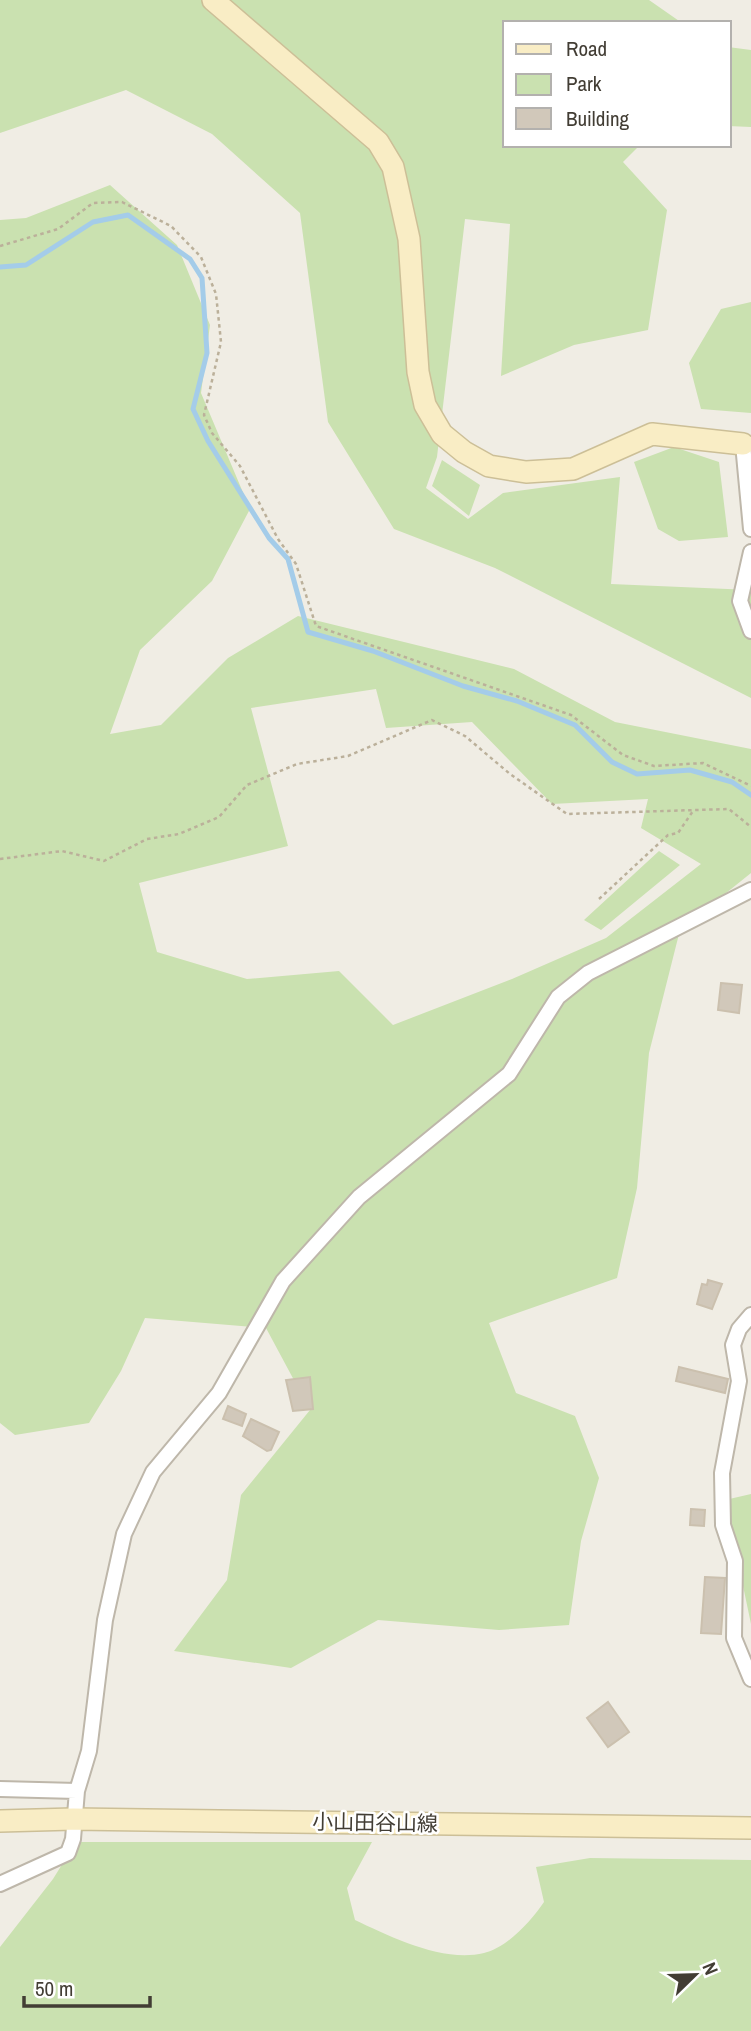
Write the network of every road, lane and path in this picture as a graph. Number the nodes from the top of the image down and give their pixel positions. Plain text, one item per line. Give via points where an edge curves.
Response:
1 (213, 0) edge
2 (0, 246) edge
3 (747, 444) edge
4 (751, 529) edge
5 (751, 552) edge
6 (751, 631) edge
7 (751, 786) edge
8 (693, 811) junction
9 (751, 827) edge
10 (0, 859) edge
11 (751, 890) edge
12 (599, 899) dead end
13 (751, 1315) edge
14 (751, 1679) edge
15 (0, 1789) edge
16 (77, 1791) junction
17 (73, 1819) junction
18 (0, 1821) edge
19 (751, 1828) edge
20 (0, 1884) edge

1 - 3 street via 378,142 393,167 409,239 418,372 425,405 442,434 489,466 526,472 573,469 652,434
2 - 7 path via 58,229 93,203 122,202 171,226 201,257 216,294 221,342 204,415 212,433 240,466 296,564 316,625 571,715 623,755 654,766 704,763
3 - 4 street
5 - 6 street via 740,601
8 - 9 path via 729,809
8 - 10 path via 568,814 465,736 432,720 348,756 298,764 247,785 219,817 179,834 147,839 104,861 62,851
8 - 12 path via 678,833 668,835
11 - 16 street via 588,973 558,997 509,1074 359,1196 283,1281 219,1393 153,1472 136,1502 113,1577 89,1751
13 - 14 street via 738,1329 733,1345 739,1381 722,1473 723,1525 735,1561 734,1638
15 - 16 street
16 - 17 street
17 - 18 street, 小山田谷山線
17 - 19 street, 小山田谷山線
17 - 20 street via 68,1853

